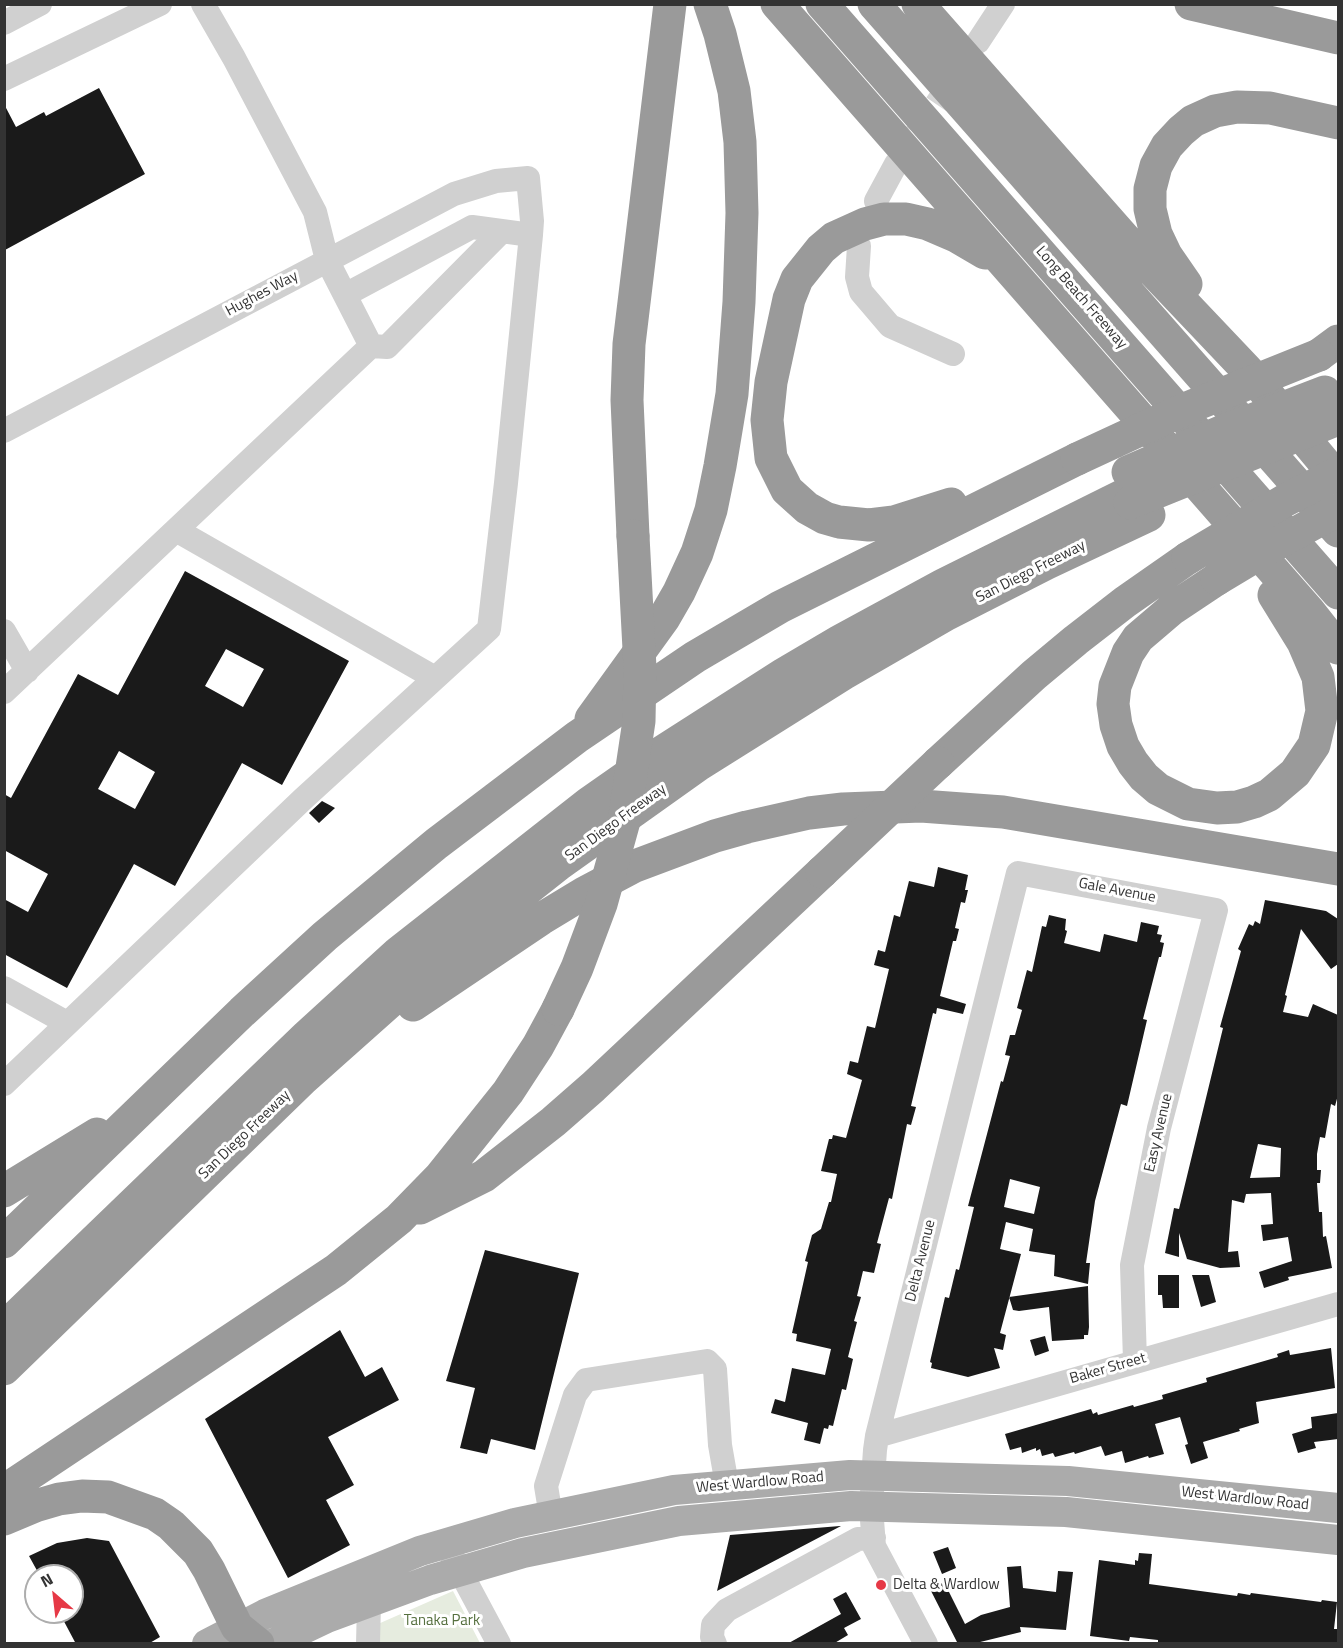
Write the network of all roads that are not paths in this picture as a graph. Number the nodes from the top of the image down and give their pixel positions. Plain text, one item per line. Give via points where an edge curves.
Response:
1 (40, 4) edge
2 (160, 4) edge
3 (203, 4) edge
4 (670, 4) edge
5 (710, 4) edge
6 (777, 4) edge
7 (822, 4) edge
8 (874, 4) edge
9 (918, 4) edge
10 (1004, 4) edge
11 (1191, 4) edge
12 (4, 23) edge
13 (1338, 38) edge
14 (978, 42) dead end
15 (4, 79) edge
16 (1338, 123) edge
17 (896, 164) dead end
18 (876, 201) dead end
19 (502, 231) junction
20 (531, 235) junction
21 (859, 246) dead end
22 (327, 260) junction
23 (1004, 264) junction
24 (345, 295) junction
25 (371, 346) junction
26 (1332, 348) edge
27 (953, 354) dead end
28 (1247, 370) junction
29 (1336, 402) edge
30 (4, 431) edge
31 (1338, 438) edge
32 (1077, 459) junction
33 (1338, 473) edge
34 (1338, 479) edge
35 (1137, 494) junction
36 (1338, 510) edge
37 (1224, 514) junction
38 (176, 530) junction
39 (1338, 531) edge
40 (1338, 593) edge
41 (4, 631) edge
42 (1338, 648) edge
43 (27, 671) junction
44 (435, 678) junction
45 (4, 692) edge
46 (578, 737) junction
47 (1338, 869) edge
48 (1018, 873) joint
49 (1216, 910) joint
50 (4, 988) edge
51 (67, 1023) junction
52 (303, 1079) junction
53 (4, 1084) edge
54 (148, 1104) junction
55 (4, 1191) edge
56 (399, 1219) junction
57 (4, 1242) edge
58 (4, 1304) edge
59 (1338, 1304) edge
60 (4, 1328) edge
61 (4, 1343) edge
62 (1135, 1361) junction
63 (4, 1369) edge
64 (877, 1436) junction
65 (873, 1476) junction
66 (727, 1485) junction
67 (4, 1491) edge
68 (871, 1507) junction
69 (1338, 1508) edge
70 (551, 1516) junction
71 (4, 1519) edge
72 (874, 1538) junction
73 (1338, 1540) edge
74 (446, 1543) junction
75 (460, 1571) junction
76 (369, 1603) junction
77 (248, 1636) edge
78 (714, 1640) edge
79 (207, 1644) edge
80 (272, 1644) edge
81 (368, 1644) edge
82 (499, 1644) edge
83 (926, 1644) edge

1 - 12 street
2 - 15 street
3 - 22 street via 315,212
4 - 56 highway, bridge via 629,344 627,411 640,668 639,721 614,862 577,968 538,1046 508,1092 440,1177
5 - 46 highway via 734,91 742,213 732,394 720,466 697,553 678,592 664,618
6 - 23 highway
7 - 40 highway, Long Beach Freeway
8 - 39 highway
9 - 28 highway via 1154,272
10 - 14 street
11 - 13 highway
16 - 28 highway via 1270,108 1215,111 1181,131 1156,166 1150,208 1156,234 1166,255
17 - 18 street
19 - 20 street
19 - 24 street via 472,227
19 - 25 street via 387,347
20 - 22 street, Hughes Way via 528,178 496,181 454,194
20 - 44 street via 489,629
21 - 27 street via 857,277 861,292 890,327
22 - 24 street
22 - 30 street, Hughes Way
23 - 32 highway via 956,236 906,219 884,219 850,229 821,249 797,279 780,336 767,420 771,458 787,490 798,502 825,518 861,525 894,522 925,513
23 - 37 highway
24 - 25 street
25 - 38 street
26 - 32 highway, bridge
28 - 34 highway
29 - 35 highway, San Diego Freeway, bridge via 1221,432
31 - 35 highway, San Diego Freeway
32 - 46 highway via 780,607 695,657
33 - 56 highway, bridge via 1188,558 1076,640 938,763 553,1122 484,1176
35 - 52 highway, San Diego Freeway via 1047,563 947,614 791,705 698,765 512,900 430,966
35 - 58 highway, San Diego Freeway via 1034,517 839,621 670,726 508,842 319,1000
35 - 60 highway via 943,585 840,641 659,754 589,803 398,953
35 - 61 highway via 785,686 596,812 421,950 362,1002
36 - 37 highway, bridge via 1267,549 1217,579 1172,609 1138,638 1120,669 1113,704 1116,725 1132,763 1158,789 1188,804 1217,808 1237,807 1269,795 1295,773 1314,745 1322,711 1318,677 1303,642
37 - 42 highway
38 - 43 street
38 - 44 street
41 - 43 street
43 - 45 street
44 - 51 street
46 - 54 highway via 436,844 325,936
47 - 52 highway via 960,808 843,809 777,819 678,848 584,892
48 - 49 street, Gale Avenue
48 - 64 street, Delta Avenue
49 - 62 street, Easy Avenue via 1159,1128 1132,1265
50 - 51 street
51 - 53 street
52 - 63 highway, San Diego Freeway
54 - 55 highway
54 - 57 highway
56 - 67 highway via 336,1270
59 - 62 street, Baker Street
62 - 64 street, Baker Street
64 - 65 street, Delta Avenue
65 - 66 main road, West Wardlow Road
65 - 68 street, Delta Avenue
65 - 69 main road, West Wardlow Road via 1068,1481
66 - 70 main road, West Wardlow Road via 674,1490
66 - 70 street via 715,1369 707,1362 586,1380 575,1395 546,1486
68 - 72 street, Delta Avenue
68 - 73 main road, West Wardlow Road via 1066,1512
68 - 75 main road, West Wardlow Road via 679,1521 523,1553
70 - 74 main road, West Wardlow Road
71 - 77 highway via 59,1498 82,1496 108,1497 155,1514 198,1552
72 - 78 street via 858,1539 727,1610 713,1625
72 - 83 street, Delta Avenue via 874,1546
74 - 75 street
74 - 77 main road, West Wardlow Road via 321,1590
75 - 76 main road, West Wardlow Road
75 - 82 street
76 - 80 main road, West Wardlow Road
76 - 81 street
77 - 79 main road, West Wardlow Road

